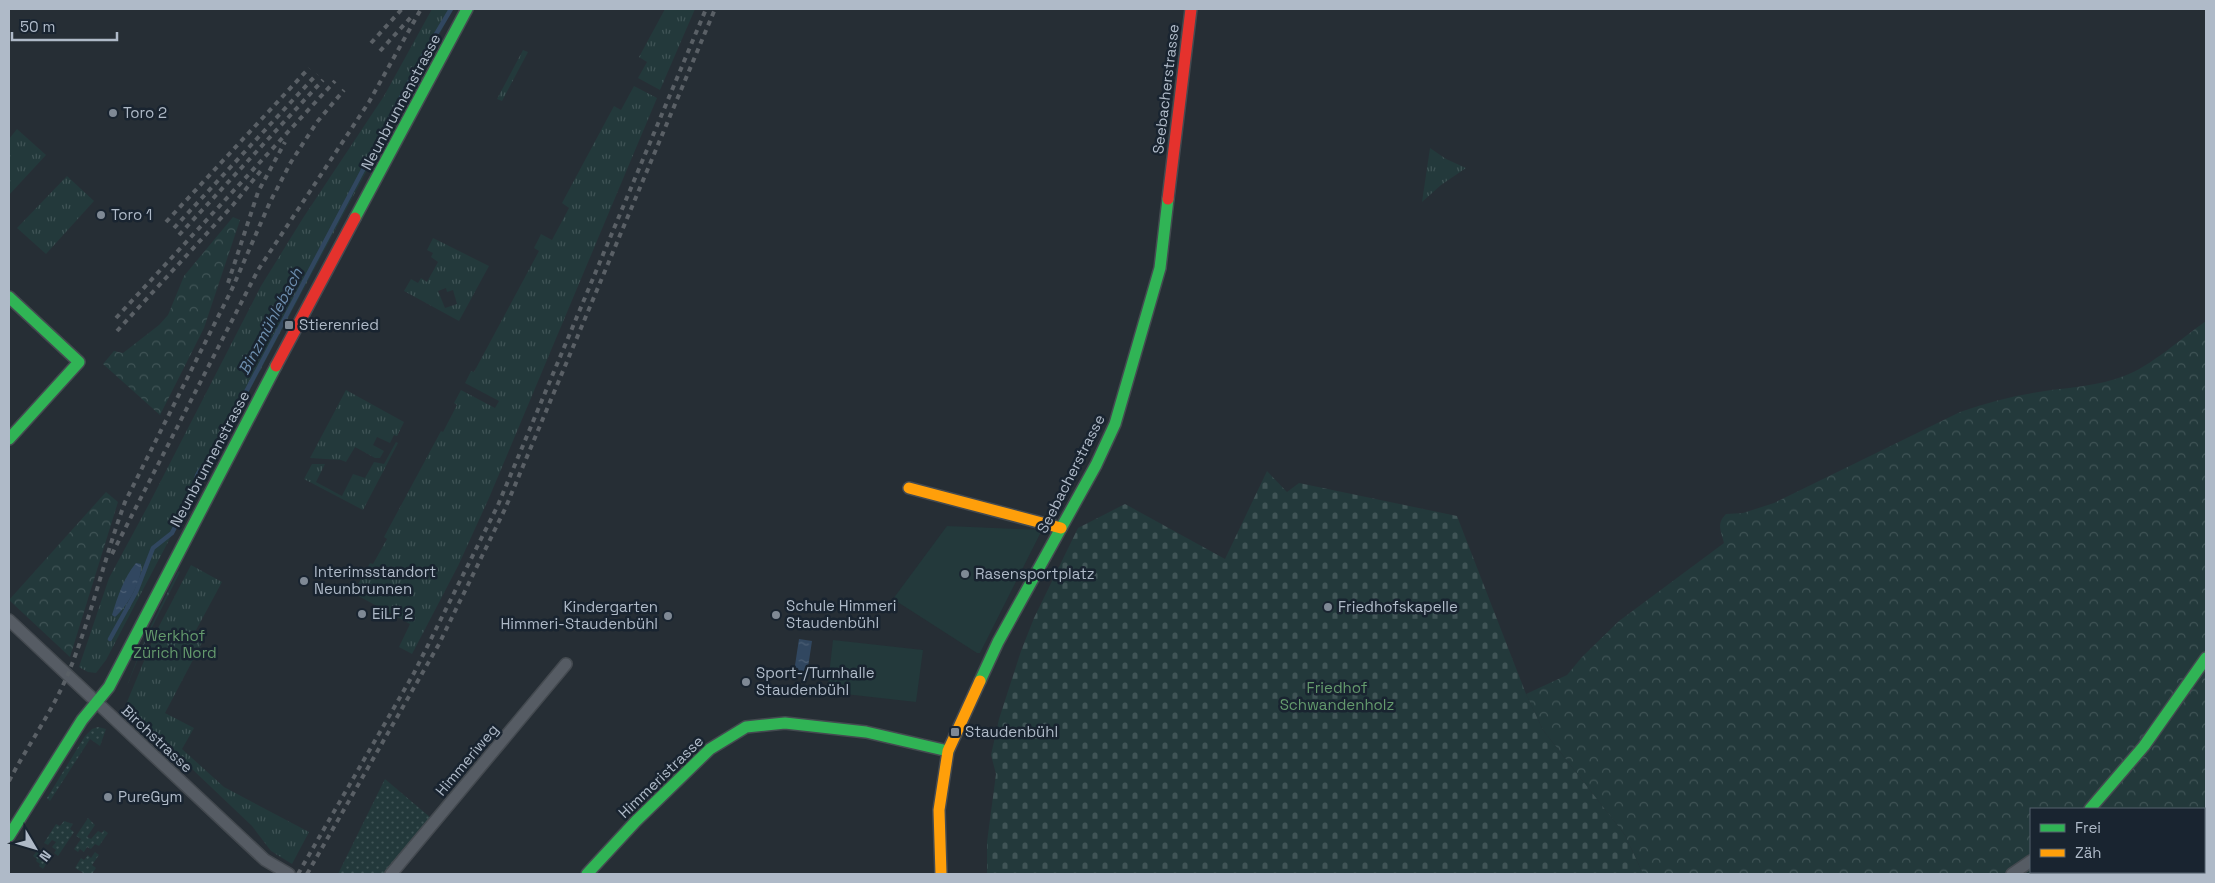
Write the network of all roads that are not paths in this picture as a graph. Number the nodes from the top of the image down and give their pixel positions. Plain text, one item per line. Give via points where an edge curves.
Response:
1 (466, 9) edge
2 (1191, 9) edge
3 (9, 297) edge
4 (9, 439) edge
5 (909, 488) dead end
6 (1061, 528) junction
7 (9, 620) edge
8 (2206, 658) edge
9 (566, 664) dead end
10 (97, 703) junction
11 (948, 750) junction
12 (2091, 808) edge
13 (9, 836) edge
14 (2030, 862) edge
15 (289, 874) edge
16 (392, 874) edge
17 (587, 874) edge
18 (941, 874) edge
19 (2012, 874) edge

1 - 10 street, Neunbrunnenstrasse
2 - 6 street, Seebacherstrasse via 1160,268 1115,424
3 - 4 street via 79,362
5 - 6 street
6 - 11 street, Seebacherstrasse via 998,642
7 - 10 street, Birchstrasse
8 - 12 street via 2144,746
9 - 16 street, Himmeriweg
10 - 13 street, Neunbrunnenstrasse via 82,720
10 - 15 street, Birchstrasse via 270,864
11 - 17 street, Himmeristrasse via 866,732 785,723 746,727 710,749
11 - 18 street, Seebacherstrasse via 939,810
14 - 19 street

